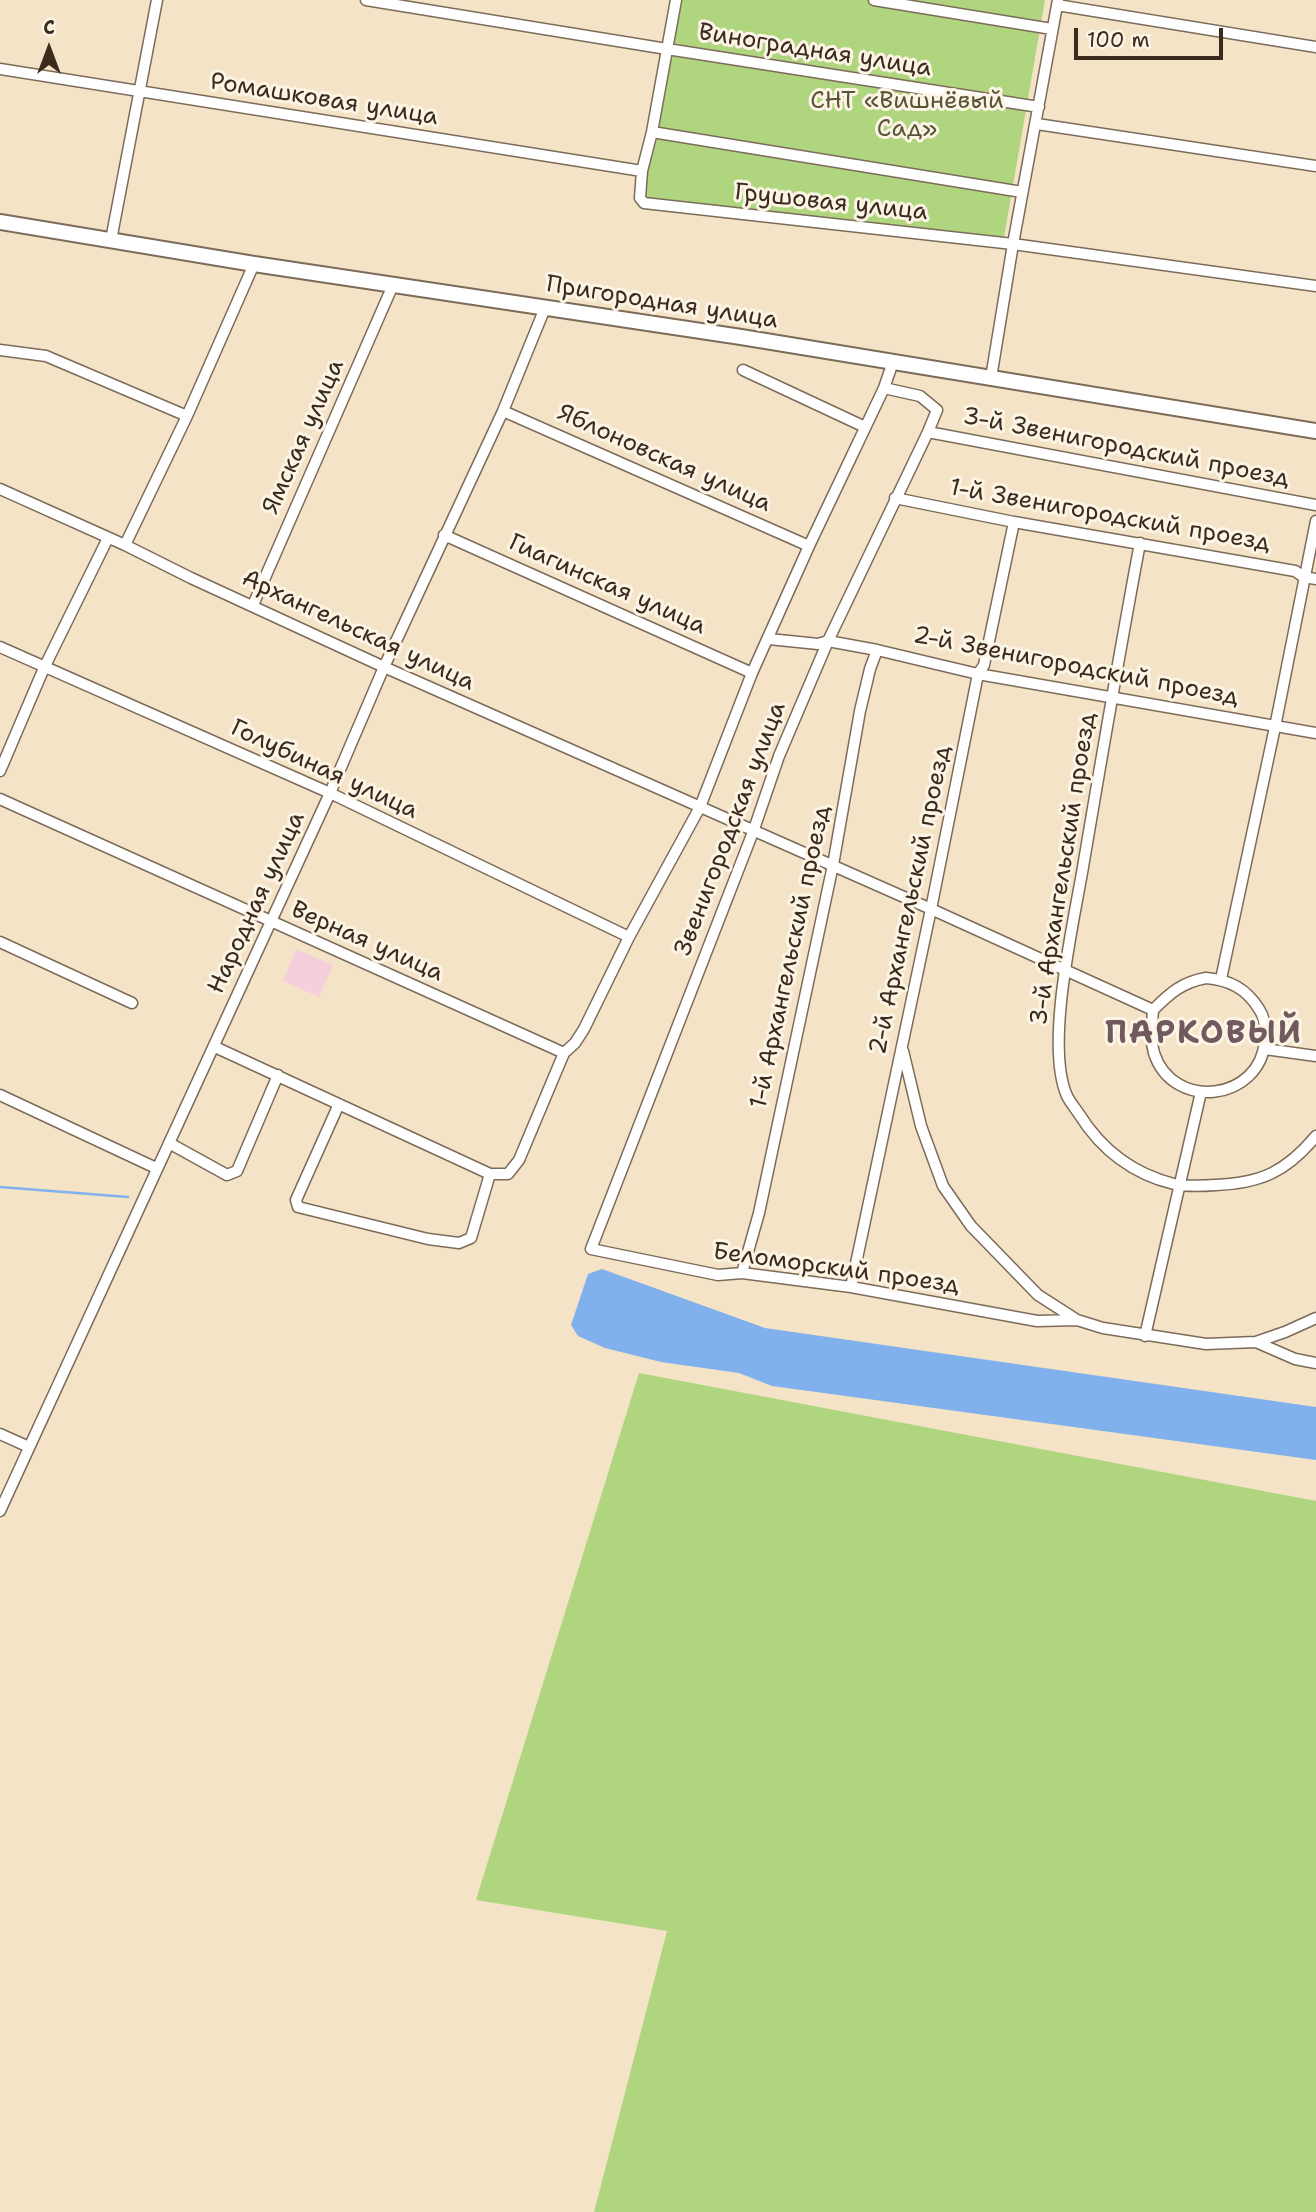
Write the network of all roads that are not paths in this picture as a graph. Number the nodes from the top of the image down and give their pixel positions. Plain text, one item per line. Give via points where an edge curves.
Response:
1 (157, 0) edge
2 (366, 0) edge
3 (676, 0) edge
4 (874, 0) edge
5 (1057, 2) edge
6 (1052, 29) junction
7 (1316, 47) edge
8 (667, 49) junction
9 (0, 69) edge
10 (139, 92) junction
11 (1040, 107) junction
12 (1037, 124) junction
13 (652, 132) junction
14 (1316, 166) edge
15 (642, 172) junction
16 (1022, 192) junction
17 (0, 222) edge
18 (111, 240) junction
19 (1013, 244) junction
20 (254, 264) junction
21 (393, 285) junction
22 (1316, 286) edge
23 (545, 308) junction
24 (0, 350) edge
25 (893, 362) junction
26 (743, 370) dead end
27 (991, 378) junction
28 (884, 388) junction
29 (503, 411) junction
30 (187, 416) junction
31 (865, 427) junction
32 (1316, 431) edge
33 (928, 432) junction
34 (0, 489) edge
35 (895, 498) junction
36 (1316, 505) edge
37 (1316, 521) edge
38 (1014, 522) junction
39 (444, 535) junction
40 (108, 538) junction
41 (1140, 543) junction
42 (125, 545) junction
43 (809, 546) junction
44 (1304, 576) junction
45 (1316, 579) edge
46 (253, 605) junction
47 (769, 639) junction
48 (828, 641) junction
49 (0, 647) edge
50 (877, 650) junction
51 (384, 667) junction
52 (44, 668) junction
53 (752, 673) junction
54 (978, 674) junction
55 (1111, 697) junction
56 (1275, 727) junction
57 (1316, 733) edge
58 (0, 771) edge
59 (330, 793) junction
60 (0, 799) edge
61 (700, 807) junction
62 (753, 832) junction
63 (832, 865) junction
64 (931, 909) junction
65 (271, 922) junction
66 (628, 937) junction
67 (0, 942) edge
68 (1066, 971) junction
69 (1221, 979) junction
70 (132, 1003) dead end
71 (1153, 1010) junction
72 (215, 1047) junction
73 (902, 1047) junction
74 (1265, 1049) junction
75 (564, 1053) junction
76 (1316, 1056) edge
77 (278, 1075) junction
78 (1201, 1092) junction
79 (0, 1095) edge
80 (339, 1104) junction
81 (1316, 1136) edge
82 (169, 1143) junction
83 (156, 1168) junction
84 (490, 1174) junction
85 (1180, 1186) junction
86 (591, 1250) joint
87 (742, 1273) junction
88 (851, 1287) junction
89 (1316, 1318) edge
90 (1077, 1320) junction
91 (1145, 1336) junction
92 (1256, 1342) junction
93 (1316, 1363) edge
94 (0, 1434) edge
95 (29, 1447) junction
96 (0, 1511) edge

1 - 10 street
2 - 8 street, Виноградная улица
3 - 8 street
4 - 6 street
5 - 6 street
5 - 7 street
6 - 11 street
8 - 11 street, Виноградная улица
8 - 13 street
9 - 10 street, Ромашковая улица
10 - 15 street, Ромашковая улица
10 - 18 street
11 - 12 street
12 - 14 street
12 - 16 street
13 - 15 street
13 - 16 street
15 - 19 street, Грушовая улица via 640,198 644,203
16 - 19 street
17 - 18 street, Пригородная улица
18 - 20 street, Пригородная улица
19 - 22 street, Грушовая улица
19 - 27 street
20 - 21 street, Пригородная улица
20 - 30 street
21 - 23 street, Пригородная улица
21 - 46 street, Ямская улица
23 - 25 street, Пригородная улица
23 - 29 street, Народная улица
24 - 30 street via 46,355
25 - 27 street, Пригородная улица
25 - 28 street, Звенигородская улица
26 - 31 street
27 - 32 street, Пригородная улица
28 - 31 street, Звенигородская улица
28 - 33 street via 920,396 937,410
29 - 39 street, Народная улица
29 - 43 street, Яблоновская улица
30 - 42 street
31 - 43 street, Звенигородская улица
33 - 35 street, Звенигородская улица
33 - 36 street, 3-й Звенигородский проезд
34 - 40 street, Архангельская улица
35 - 38 street, 1-й Звенигородский проезд
35 - 48 street, Звенигородская улица
37 - 44 street
38 - 41 street, 1-й Звенигородский проезд
38 - 54 street, 2-й Архангельский проезд via 984,665
39 - 51 street, Народная улица
39 - 53 street, Гиагинская улица
40 - 42 street, Архангельская улица
40 - 52 street
41 - 44 street, 1-й Звенигородский проезд
41 - 55 street, 3-й Архангельский проезд
42 - 46 street, Архангельская улица
43 - 47 street, Звенигородская улица
44 - 45 street, 1-й Звенигородский проезд
44 - 56 street
46 - 51 street, Архангельская улица
47 - 48 street, 2-й Звенигородский проезд
47 - 53 street, Звенигородская улица
48 - 50 street, 2-й Звенигородский проезд
48 - 62 street, Звенигородская улица
49 - 52 street, Голубиная улица
50 - 54 street, 2-й Звенигородский проезд
50 - 63 street, 1-й Архангельский проезд via 860,711
51 - 59 street, Народная улица
51 - 61 street, Архангельская улица
52 - 58 street
52 - 59 street, Голубиная улица
53 - 61 street, Звенигородская улица
54 - 55 street, 2-й Звенигородский проезд
54 - 64 street, 2-й Архангельский проезд
55 - 56 street, 2-й Звенигородский проезд
55 - 68 street, 3-й Архангельский проезд
56 - 57 street, 2-й Звенигородский проезд
56 - 69 street
59 - 65 street, Народная улица
59 - 66 street, Голубиная улица
60 - 65 street, Верная улица
61 - 62 street, Архангельская улица
61 - 66 street, Звенигородская улица
62 - 63 street
62 - 86 street, Звенигородская улица
63 - 64 street
63 - 87 street, 1-й Архангельский проезд via 759,1213
64 - 68 street
64 - 73 street, 2-й Архангельский проезд
65 - 72 street, Народная улица
65 - 75 street, Верная улица
66 - 75 street, Звенигородская улица via 584,1029
67 - 70 street
68 - 71 street
68 - 85 street, 3-й Архангельский проезд via 1058,1055 1067,1095 1100,1143 1157,1180
69 - 71 street via 1191,981
69 - 74 street via 1238,986 1262,1013
71 - 78 street via 1152,1041 1162,1069 1186,1088
72 - 77 street
72 - 82 street, Народная улица
73 - 88 street, 2-й Архангельский проезд
73 - 90 street, Беломорский проезд via 921,1126 943,1186 971,1226 1038,1295
74 - 76 street
74 - 78 street via 1241,1083
75 - 84 street, Звенигородская улица via 519,1160 508,1174
77 - 80 street
77 - 82 street via 237,1171 228,1175
78 - 85 street
79 - 83 street
80 - 84 street
80 - 84 street via 296,1200 298,1207 428,1239 459,1242 471,1238
81 - 85 street via 1297,1158 1273,1173 1243,1184
82 - 83 street, Народная улица
83 - 95 street, Народная улица
85 - 91 street
86 - 87 street, Беломорский проезд via 718,1275
87 - 88 street, Беломорский проезд
88 - 90 street, Беломорский проезд via 1037,1321
89 - 92 street, Беломорский проезд
90 - 91 street, Беломорский проезд
91 - 92 street, Беломорский проезд via 1206,1344
92 - 93 street, Беломорский проезд
94 - 95 street
95 - 96 street, Народная улица

